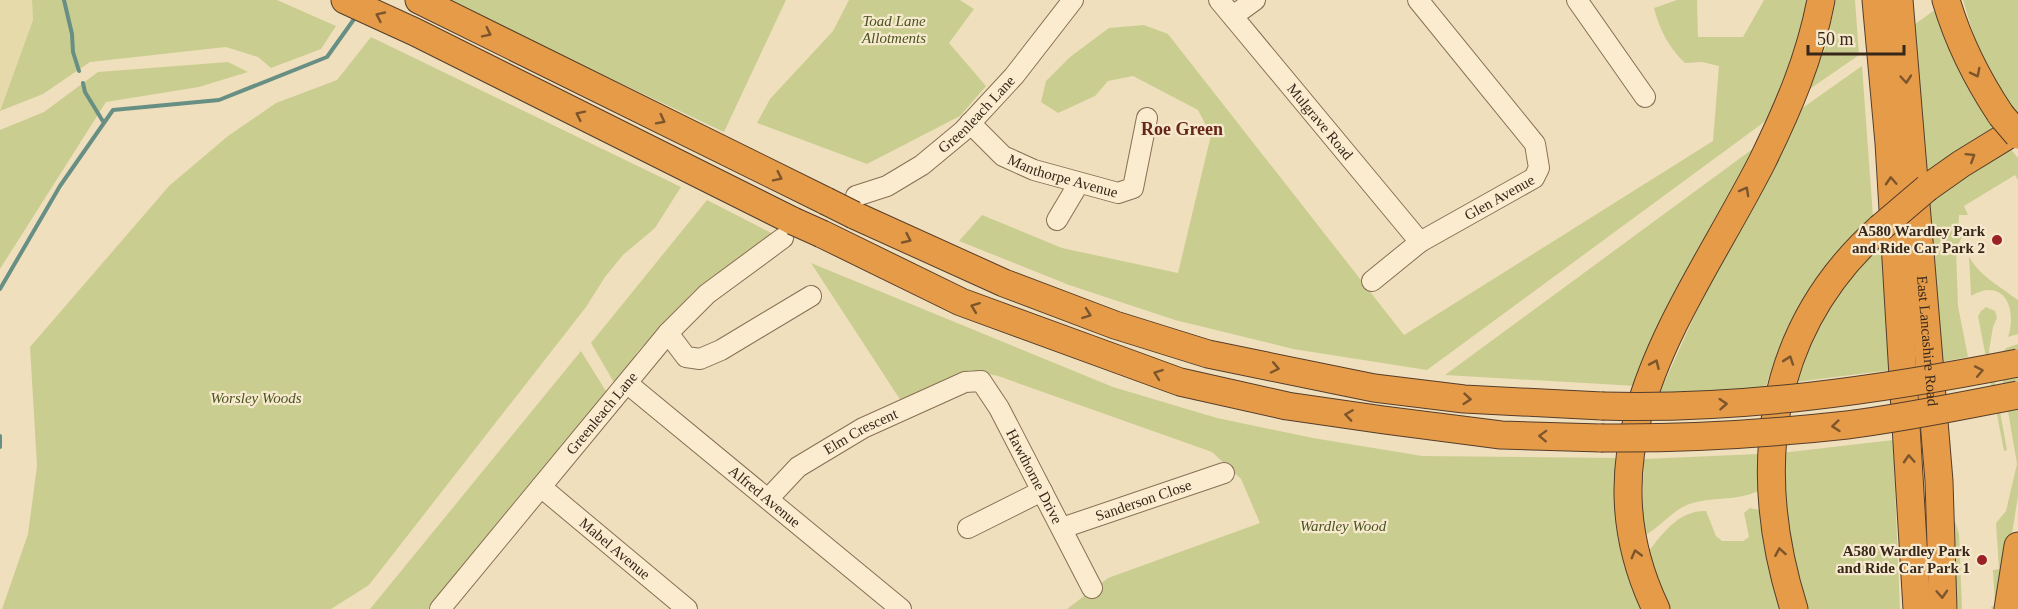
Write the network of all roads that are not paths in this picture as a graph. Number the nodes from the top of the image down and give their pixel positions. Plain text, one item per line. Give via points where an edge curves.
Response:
1 (345, 0) edge
2 (1219, 0) edge
3 (1255, 0) edge
4 (1418, 0) edge
5 (1577, 0) edge
6 (1821, 0) edge
7 (1876, 0) edge
8 (1899, 0) edge
9 (1946, 0) edge
10 (1064, 3) edge
11 (427, 4) edge
12 (1233, 16) junction
13 (1645, 97) dead end
14 (1147, 118) dead end
15 (970, 123) junction
16 (2012, 126) edge
17 (1079, 183) junction
18 (855, 206) junction
19 (1057, 220) dead end
20 (788, 230) junction
21 (1420, 242) junction
22 (1372, 280) dead end
23 (812, 296) dead end
24 (668, 333) junction
25 (2018, 363) edge
26 (964, 382) joint
27 (628, 384) junction
28 (2018, 394) edge
29 (1224, 473) dead end
30 (542, 487) junction
31 (1042, 491) junction
32 (768, 499) junction
33 (968, 528) dead end
34 (1062, 528) junction
35 (2018, 546) edge
36 (1092, 588) dead end
37 (440, 609) edge
38 (687, 609) edge
39 (901, 609) edge
40 (1656, 609) edge
41 (1794, 609) edge
42 (1917, 609) edge
43 (1943, 609) edge
44 (2008, 609) edge

20 -> 1 highway via 700,174
2 - 12 street, Mulgrave Road
3 - 12 street
4 - 21 street, Glen Avenue via 1535,144 1539,168 1534,178
5 - 13 street
40 -> 6 highway via 1640,569 1629,518 1628,482 1638,411 1667,336 1761,162 1798,84
42 -> 7 highway, East Lancashire Road via 1889,143
8 -> 43 highway, East Lancashire Road via 1939,481
9 -> 16 highway via 1960,42
10 - 15 street, Greenleach Lane via 1014,76
11 -> 18 highway, bridge via 826,201
12 - 21 street, Mulgrave Road
14 - 17 street, Manthorpe Avenue via 1133,188 1118,193
15 - 17 street, Manthorpe Avenue via 1003,156
15 - 18 street, Greenleach Lane via 922,165
41 -> 16 highway, bridge via 1780,556 1771,485 1773,430 1782,383 1800,334 1849,259 1880,228
17 - 19 street
18 -> 25 highway, bridge via 1004,283 1115,325 1208,354 1374,388 1464,399 1602,406 1718,405 1912,383
20 - 24 street, Greenleach Lane via 707,294
28 -> 20 highway, bridge via 1860,423 1702,437 1502,435 1384,420 1287,406 1179,382 961,302 822,234
21 - 22 street, Glen Avenue
23 - 24 street via 700,359 686,357
24 - 27 street, Greenleach Lane
26 - 31 street, Hawthorne Drive via 981,381
26 - 32 street, Elm Crescent via 863,428 798,467
27 - 30 street, Greenleach Lane
27 - 32 street, Alfred Avenue
29 - 34 street, Sanderson Close
30 - 37 street, Greenleach Lane
30 - 38 street, Mabel Avenue
31 - 33 street
31 - 34 street, Hawthorne Drive
32 - 39 street, Alfred Avenue
34 - 36 street, Hawthorne Drive
35 - 44 highway

